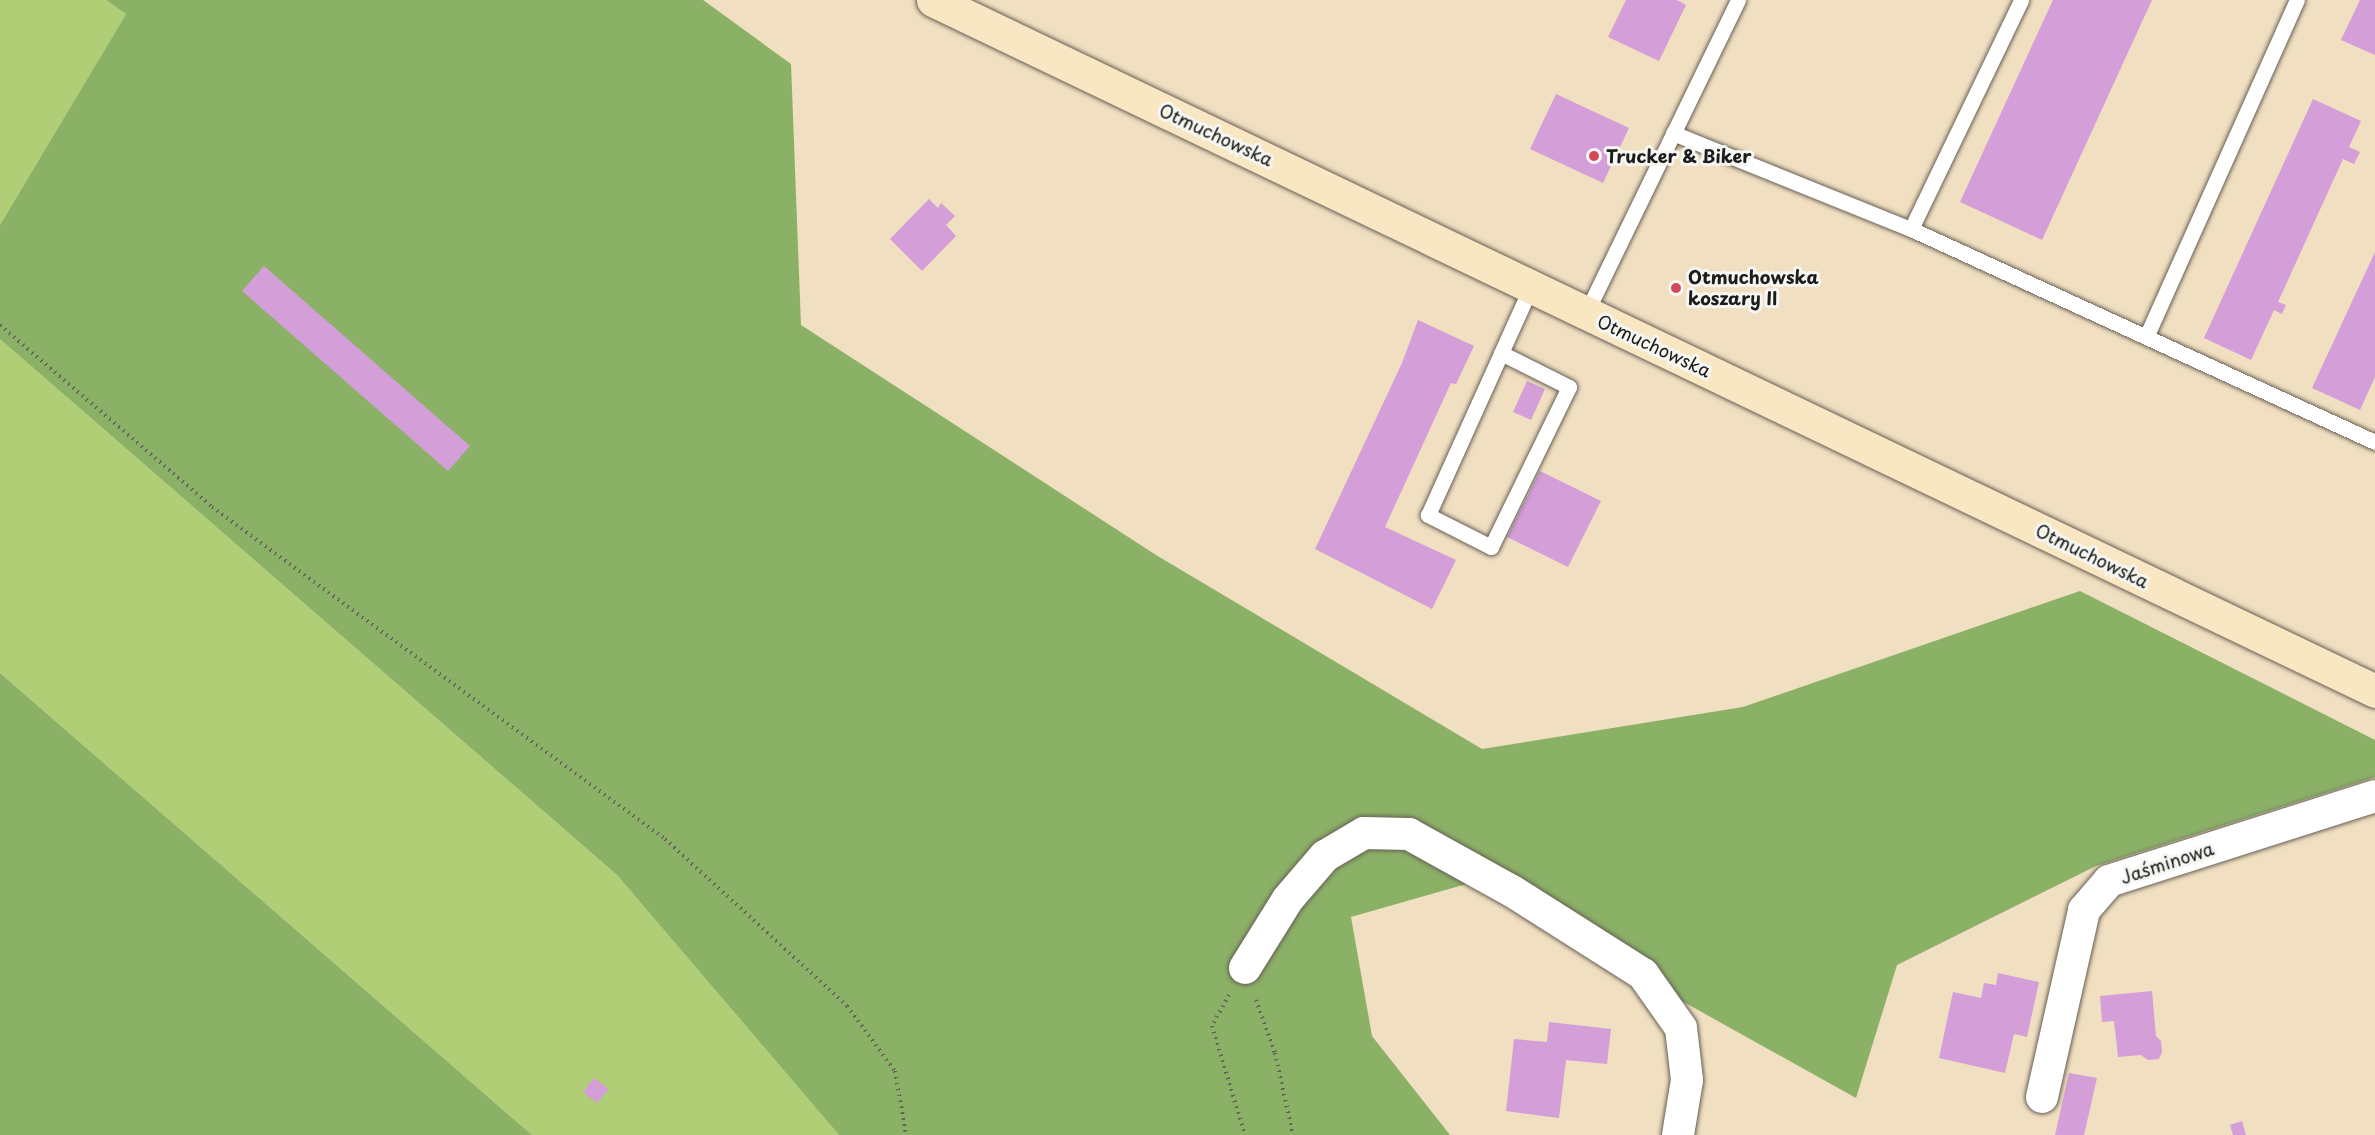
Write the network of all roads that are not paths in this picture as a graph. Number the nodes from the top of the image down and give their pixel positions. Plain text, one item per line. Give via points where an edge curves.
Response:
1 (933, 0) edge
2 (1738, 0) edge
3 (2021, 0) edge
4 (2297, 0) edge
5 (1672, 133) junction
6 (1911, 228) junction
7 (1531, 286) junction
8 (1586, 314) junction
9 (2147, 335) junction
10 (1501, 353) junction
11 (2375, 442) edge
12 (2375, 691) edge
13 (2375, 796) edge
14 (1245, 968) road end
15 (2042, 1097) dead end
16 (1678, 1135) edge

1 - 7 main road, Otmuchowska
2 - 5 lane
3 - 6 lane
4 - 9 lane
5 - 6 lane
5 - 8 lane
6 - 9 lane
7 - 8 main road, Otmuchowska
7 - 10 lane
8 - 12 main road, Otmuchowska
9 - 11 lane
10 - 10 lane via 1428,515 1491,547 1569,387
13 - 15 street, Jaśminowa via 2109,881 2084,910
14 - 16 street via 1288,899 1325,856 1364,833 1409,834 1512,891 1643,974 1681,1028 1687,1080

